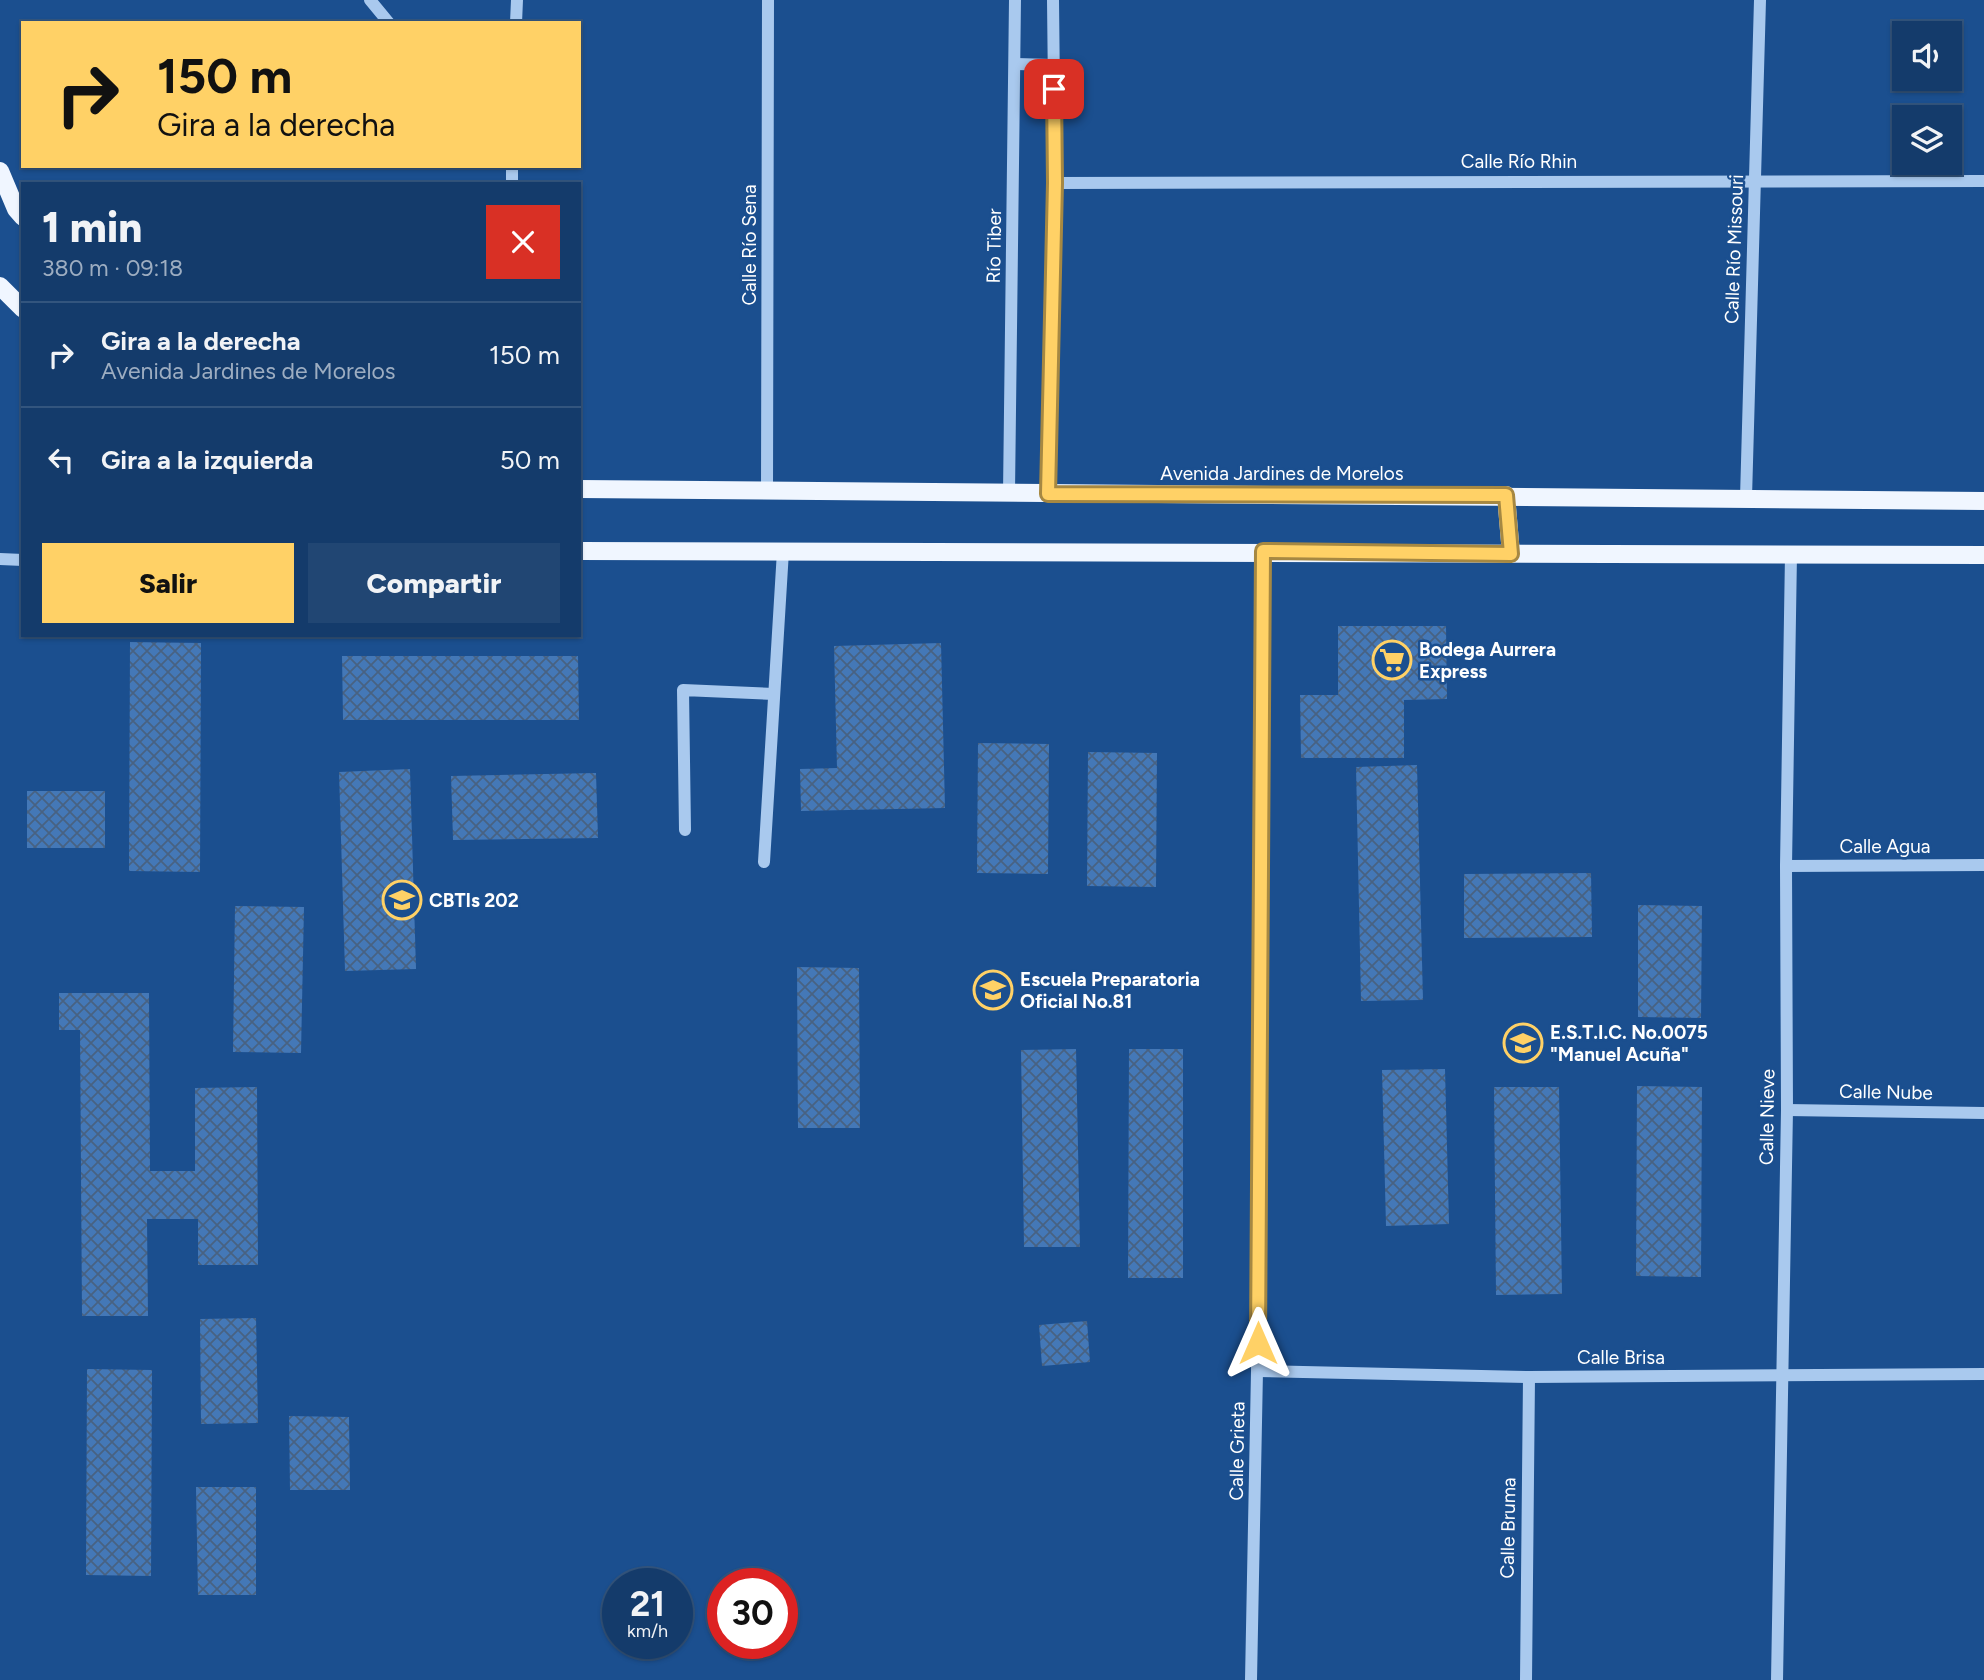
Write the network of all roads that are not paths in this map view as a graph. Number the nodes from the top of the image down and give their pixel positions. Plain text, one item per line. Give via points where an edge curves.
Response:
1 (370, 0) edge
2 (517, 0) edge
3 (768, 0) edge
4 (1015, 0) edge
5 (1053, 0) edge
6 (1759, 0) edge
7 (387, 21) edge
8 (516, 21) edge
9 (1016, 64) junction
10 (1053, 65) junction
11 (0, 171) edge
12 (1755, 179) junction
13 (1984, 181) edge
14 (1055, 183) junction
15 (21, 215) edge
16 (0, 286) edge
17 (21, 307) edge
18 (581, 489) edge
19 (767, 491) junction
20 (1009, 493) junction
21 (1048, 494) junction
22 (1506, 495) junction
23 (1746, 498) junction
24 (1984, 501) edge
25 (581, 551) edge
26 (783, 551) junction
27 (1263, 551) junction
28 (1511, 554) junction
29 (1791, 554) junction
30 (1984, 555) edge
31 (0, 559) edge
32 (21, 559) edge
33 (774, 694) junction
34 (685, 831) dead end
35 (764, 862) dead end
36 (1984, 865) edge
37 (1786, 866) junction
38 (1787, 1110) junction
39 (1984, 1113) edge
40 (1258, 1371) junction
41 (1984, 1374) edge
42 (1780, 1376) junction
43 (1529, 1377) junction
44 (1251, 1680) edge
45 (1526, 1680) edge
46 (1777, 1680) edge

1 - 7 street
2 - 8 street
3 - 19 street, Calle Río Sena
4 - 9 street, Río Tiber
5 - 10 street
6 - 12 street, Calle Río Missouri
9 - 10 street
9 - 20 street, Río Tiber
10 - 14 street
11 - 15 main road
12 - 13 street, Calle Río Rhin
12 - 14 street, Calle Río Rhin
12 - 23 street, Calle Río Missouri
14 - 21 street
16 - 17 main road
18 - 19 main road, Avenida Jardines de Morelos
19 - 20 main road, Avenida Jardines de Morelos
20 - 21 main road, Avenida Jardines de Morelos
21 - 22 main road, Avenida Jardines de Morelos
22 - 23 main road, Avenida Jardines de Morelos
22 - 28 main road
23 - 24 main road, Avenida Jardines de Morelos
25 - 26 main road
26 - 27 main road
26 - 33 street
27 - 28 main road
27 - 40 street, Calle Grieta
28 - 29 main road
29 - 30 main road
29 - 37 street, Calle Nieve
31 - 32 street
33 - 34 street via 683,690
33 - 35 street
36 - 37 street, Calle Agua
37 - 38 street, Calle Nieve
38 - 39 street, Calle Nube
38 - 42 street, Calle Nieve
40 - 43 street, Calle Brisa
40 - 44 street, Calle Grieta
41 - 42 street, Calle Brisa
42 - 43 street, Calle Brisa
42 - 46 street, Calle Nieve
43 - 45 street, Calle Bruma

